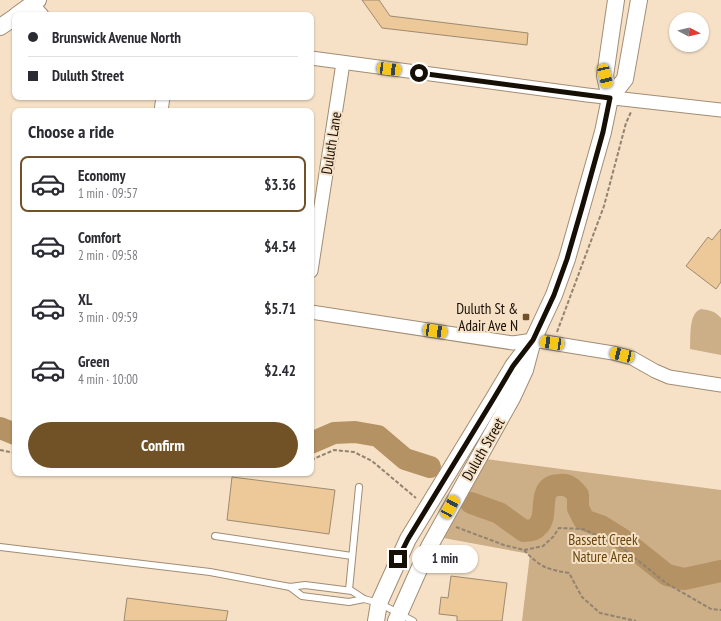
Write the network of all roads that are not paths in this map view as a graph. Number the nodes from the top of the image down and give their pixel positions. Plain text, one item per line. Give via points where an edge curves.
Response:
1 (616, 0) edge
2 (638, 0) edge
3 (38, 6) edge
4 (25, 12) edge
5 (12, 19) edge
6 (0, 27) edge
7 (314, 58) edge
8 (343, 63) junction
9 (610, 98) junction
10 (721, 110) edge
11 (314, 252) edge
12 (314, 312) edge
13 (533, 340) junction
14 (721, 384) edge
15 (359, 487) dead end
16 (215, 536) dead end
17 (0, 547) edge
18 (352, 556) junction
19 (290, 588) junction
20 (349, 590) junction
21 (371, 601) junction
22 (397, 617) edge
23 (376, 621) edge
24 (413, 621) edge

1 - 9 street, Duluth Street via 605,76
2 - 9 street, Duluth Street via 625,79
3 - 4 street
5 - 6 street
7 - 8 street
8 - 9 street
8 - 11 street, Duluth Lane
9 - 10 street
9 - 13 street, Duluth Street via 603,132 567,259
12 - 13 street via 513,342
13 - 14 street via 622,355 670,377
13 - 21 street, Duluth Street via 513,366
13 - 22 street, Duluth Street via 525,370 513,396 429,547
15 - 18 lane
16 - 18 lane
17 - 19 lane via 215,573
18 - 20 lane
19 - 20 lane via 305,585
19 - 21 lane via 302,596 349,602
20 - 21 lane
21 - 22 lane
21 - 23 street, Duluth Street
22 - 24 lane

